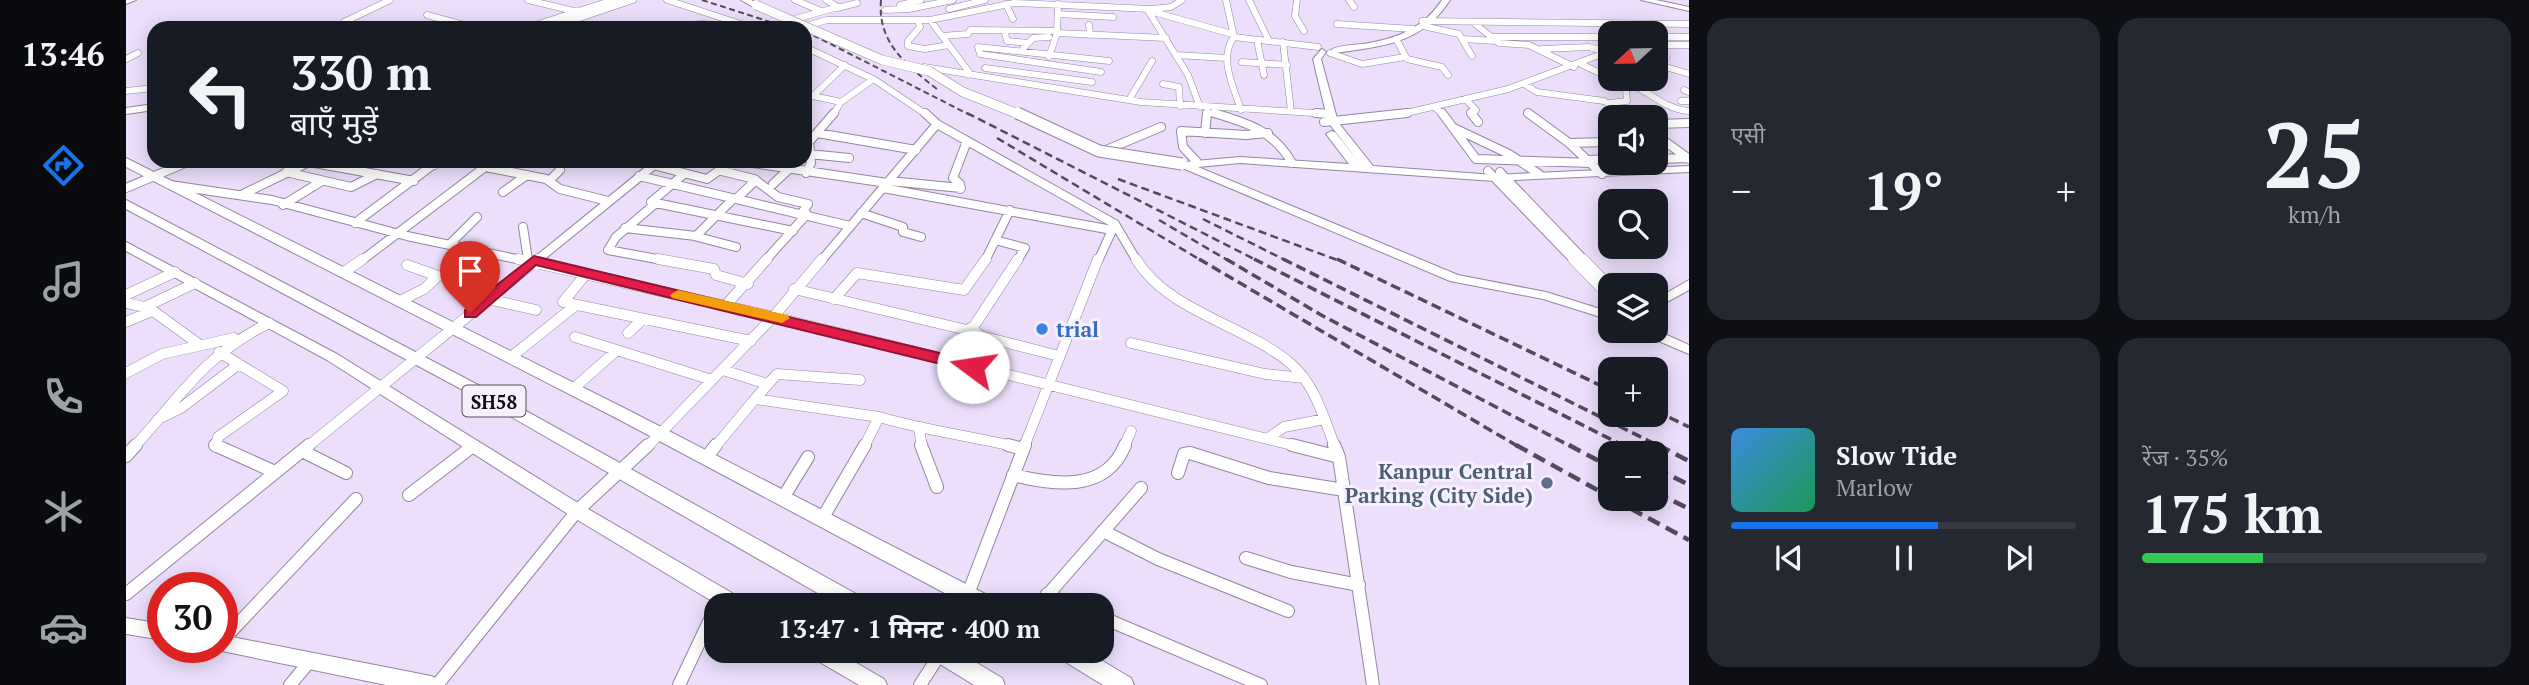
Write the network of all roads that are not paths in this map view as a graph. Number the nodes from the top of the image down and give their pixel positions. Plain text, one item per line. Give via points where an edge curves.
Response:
1 (390, 0) edge
2 (527, 0) edge
3 (613, 0) edge
4 (621, 0) edge
5 (633, 0) edge
6 (667, 0) edge
7 (795, 0) edge
8 (826, 0) edge
9 (887, 0) edge
10 (921, 0) edge
11 (953, 0) edge
12 (985, 0) edge
13 (1182, 0) edge
14 (1226, 0) edge
15 (1249, 0) edge
16 (1297, 0) edge
17 (1349, 0) edge
18 (1437, 0) edge
19 (1446, 0) edge
20 (1646, 0) edge
21 (1028, 1) edge
22 (750, 2) edge
23 (1075, 2) edge
24 (857, 3) dead end
25 (938, 4) junction
26 (1006, 4) junction
27 (1058, 4) junction
28 (1354, 7) dead end
29 (837, 8) junction
30 (886, 9) junction
31 (948, 9) junction
32 (1147, 9) junction
33 (1689, 9) edge
34 (578, 12) junction
35 (822, 12) junction
36 (957, 14) junction
37 (1058, 14) junction
38 (427, 15) dead end
39 (1114, 17) dead end
40 (795, 19) junction
41 (885, 19) junction
42 (1013, 19) dead end
43 (918, 20) junction
44 (930, 20) junction
45 (346, 21) edge
46 (449, 21) edge
47 (549, 21) edge
48 (562, 21) edge
49 (565, 21) edge
50 (732, 21) edge
51 (793, 21) edge
52 (800, 21) edge
53 (1425, 22) junction
54 (1474, 22) junction
55 (1689, 23) edge
56 (1337, 24) dead end
57 (1584, 24) junction
58 (1089, 25) dead end
59 (813, 26) joint
60 (812, 29) edge
61 (1413, 29) junction
62 (1304, 31) dead end
63 (1353, 31) dead end
64 (1485, 31) junction
65 (1596, 32) joint
66 (1005, 33) dead end
67 (1057, 34) junction
68 (1090, 35) junction
69 (942, 36) junction
70 (1233, 36) junction
71 (1399, 37) junction
72 (1668, 37) edge
73 (1689, 37) edge
74 (1166, 38) junction
75 (1598, 38) edge
76 (1463, 39) junction
77 (1494, 39) junction
78 (1257, 40) junction
79 (1269, 41) junction
80 (1283, 42) junction
81 (1028, 43) junction
82 (1668, 44) edge
83 (949, 45) junction
84 (1689, 45) edge
85 (1537, 48) junction
86 (1023, 49) junction
87 (1598, 49) edge
88 (812, 50) edge
89 (1325, 50) junction
90 (1087, 51) dead end
91 (138, 53) dead end
92 (1052, 54) junction
93 (1176, 55) junction
94 (1472, 56) dead end
95 (1598, 56) edge
96 (1083, 58) junction
97 (1227, 58) junction
98 (1405, 58) junction
99 (126, 59) edge
100 (1015, 59) junction
101 (1109, 61) dead end
102 (1152, 61) dead end
103 (1242, 61) dead end
104 (1262, 62) junction
105 (1044, 64) junction
106 (845, 65) junction
107 (1287, 65) junction
108 (1577, 66) junction
109 (925, 67) junction
110 (985, 68) dead end
111 (1076, 68) junction
112 (1004, 70) junction
113 (1668, 70) edge
114 (1101, 72) dead end
115 (1598, 74) edge
116 (1689, 74) edge
117 (968, 75) junction
118 (1034, 75) junction
119 (1264, 75) dead end
120 (1448, 75) dead end
121 (1067, 79) junction
122 (872, 80) junction
123 (995, 80) junction
124 (1092, 82) dead end
125 (1524, 83) junction
126 (1025, 84) junction
127 (1163, 84) dead end
128 (147, 89) edge
129 (1057, 90) junction
130 (126, 91) edge
131 (1626, 91) edge
132 (1644, 91) edge
133 (1465, 99) junction
134 (1129, 100) junction
135 (841, 102) junction
136 (1609, 103) junction
137 (147, 105) edge
138 (1612, 105) edge
139 (1180, 106) junction
140 (1434, 107) junction
141 (1199, 108) junction
142 (126, 109) edge
143 (1241, 110) junction
144 (1291, 111) junction
145 (1689, 111) edge
146 (1528, 113) dead end
147 (1327, 118) junction
148 (1478, 122) dead end
149 (1689, 123) edge
150 (937, 124) junction
151 (1668, 124) edge
152 (1161, 127) dead end
153 (1452, 127) junction
154 (817, 133) junction
155 (1205, 133) junction
156 (1268, 133) junction
157 (812, 139) edge
158 (967, 141) junction
159 (1598, 142) edge
160 (1569, 143) junction
161 (1668, 144) edge
162 (916, 150) junction
163 (1106, 150) junction
164 (812, 154) edge
165 (849, 158) dead end
166 (1689, 159) edge
167 (1598, 160) edge
168 (1668, 160) edge
169 (1590, 161) junction
170 (126, 162) edge
171 (1188, 163) junction
172 (1292, 163) junction
173 (1524, 163) junction
174 (1356, 167) junction
175 (174, 168) edge
176 (295, 168) edge
177 (346, 168) edge
178 (430, 168) edge
179 (485, 168) edge
180 (503, 168) edge
181 (649, 168) edge
182 (669, 168) edge
183 (725, 168) edge
184 (777, 168) edge
185 (808, 168) edge
186 (1369, 168) junction
187 (1689, 169) edge
188 (560, 170) dead end
189 (788, 170) junction
190 (1598, 170) edge
191 (1668, 170) edge
192 (722, 171) junction
193 (286, 172) junction
194 (806, 173) junction
195 (377, 174) junction
196 (684, 174) junction
197 (1539, 174) junction
198 (1598, 174) edge
199 (527, 175) junction
200 (1497, 175) junction
201 (639, 176) junction
202 (154, 177) junction
203 (755, 180) junction
204 (322, 181) junction
205 (414, 181) junction
206 (549, 181) junction
207 (773, 184) dead end
208 (886, 184) junction
209 (170, 185) junction
210 (671, 185) junction
211 (126, 188) edge
212 (961, 188) junction
213 (503, 192) dead end
214 (241, 195) junction
215 (734, 199) junction
216 (959, 200) junction
217 (608, 201) junction
218 (656, 203) junction
219 (126, 204) edge
220 (283, 205) junction
221 (1010, 210) junction
222 (861, 213) junction
223 (804, 214) junction
224 (716, 216) junction
225 (477, 218) dead end
226 (355, 223) junction
227 (850, 226) junction
228 (523, 227) dead end
229 (1114, 227) junction
230 (625, 228) junction
231 (793, 231) junction
232 (400, 234) junction
233 (694, 236) junction
234 (921, 237) dead end
235 (995, 240) junction
236 (449, 245) junction
237 (126, 246) edge
238 (736, 247) dead end
239 (531, 260) junction
240 (407, 265) dead end
241 (175, 272) junction
242 (344, 272) junction
243 (586, 274) junction
244 (1598, 275) edge
245 (195, 283) junction
246 (748, 284) junction
247 (1598, 284) edge
248 (1689, 284) edge
249 (794, 289) junction
250 (126, 295) edge
251 (1668, 297) edge
252 (488, 299) junction
253 (834, 299) junction
254 (400, 301) junction
255 (126, 303) edge
256 (576, 305) junction
257 (726, 306) junction
258 (149, 309) junction
259 (536, 310) dead end
260 (1598, 312) edge
261 (774, 316) junction
262 (643, 318) junction
263 (126, 321) edge
264 (269, 323) junction
265 (453, 328) junction
266 (971, 329) junction
267 (628, 333) dead end
268 (237, 337) junction
269 (575, 337) dead end
270 (1668, 340) edge
271 (751, 341) junction
272 (1130, 343) dead end
273 (200, 345) junction
274 (1689, 350) edge
275 (616, 351) junction
276 (219, 352) junction
277 (1059, 356) junction
278 (511, 357) junction
279 (415, 358) junction
280 (239, 364) junction
281 (723, 370) junction
282 (126, 373) edge
283 (1304, 378) junction
284 (712, 380) junction
285 (860, 380) dead end
286 (767, 384) junction
287 (1047, 386) junction
288 (379, 387) junction
289 (573, 389) junction
290 (755, 399) junction
291 (879, 417) junction
292 (157, 419) junction
293 (1325, 419) junction
294 (919, 429) junction
295 (1131, 431) dead end
296 (661, 434) junction
297 (1267, 439) junction
298 (472, 446) junction
299 (1023, 449) junction
300 (302, 451) junction
301 (126, 456) edge
302 (808, 457) dead end
303 (1339, 457) junction
304 (706, 458) junction
305 (621, 471) junction
306 (275, 472) junction
307 (346, 473) dead end
308 (1178, 473) dead end
309 (1013, 475) junction
310 (937, 487) dead end
311 (1141, 488) dead end
312 (1344, 490) junction
313 (409, 495) dead end
314 (783, 498) junction
315 (356, 499) dead end
316 (577, 511) junction
317 (822, 519) junction
318 (1103, 531) junction
319 (1246, 558) dead end
320 (1359, 585) junction
321 (836, 593) edge
322 (955, 593) edge
323 (971, 593) edge
324 (1049, 593) edge
325 (126, 594) edge
326 (704, 594) edge
327 (1288, 611) dead end
328 (1114, 623) edge
329 (238, 625) edge
330 (126, 626) edge
331 (147, 629) edge
332 (704, 632) edge
333 (238, 645) edge
334 (310, 661) junction
335 (839, 663) edge
336 (933, 663) edge
337 (958, 663) edge
338 (1087, 663) edge
339 (395, 682) edge
340 (290, 685) edge
341 (431, 685) edge
342 (437, 685) edge
343 (679, 685) edge
344 (877, 685) edge
345 (920, 685) edge
346 (995, 685) edge
347 (1123, 685) edge
348 (1261, 685) edge
349 (1373, 685) edge

1 - 45 street
2 - 34 street
3 - 34 street
4 - 48 street
5 - 49 street
6 - 50 street
7 - 35 street
8 - 29 street
9 - 30 street
10 - 30 street
11 - 25 street
12 - 31 street
13 - 32 street via 1171,7
14 - 70 street
15 - 79 street
16 - 62 street via 1295,16
17 - 28 street
18 - 53 street
19 - 53 street
20 - 33 street
21 - 26 street
21 - 27 street
22 - 40 street
22 - 51 street, bridge
23 - 27 street
23 - 32 street
24 - 29 street
25 - 30 street
25 - 31 street
26 - 36 street
26 - 42 street
27 - 37 street
29 - 35 street
30 - 41 street
31 - 36 street
32 - 70 street
32 - 74 street
34 - 47 street
35 - 40 street
36 - 44 street
37 - 39 street
37 - 67 street
38 - 46 street
40 - 52 street
41 - 43 street
41 - 59 street via 827,20
43 - 44 street
43 - 83 street via 920,27 908,47
44 - 69 street
53 - 54 street
53 - 61 street
53 - 71 street
53 - 76 street
54 - 57 street
54 - 64 street
55 - 57 street
56 - 61 street
57 - 65 street
58 - 68 street
59 - 109 street via 884,56
60 - 171 street, bridge via 882,60 929,71 963,92 1098,151
61 - 71 street
63 - 71 street
64 - 65 street
64 - 77 street
66 - 81 street via 1006,41
67 - 68 street
67 - 69 street via 969,30 969,34
67 - 81 street via 1034,37
67 - 92 street
68 - 74 street
69 - 83 street
70 - 78 street
70 - 97 street
71 - 89 street
71 - 98 street
72 - 73 street
74 - 93 street
75 - 77 street
76 - 77 street
76 - 94 street
77 - 85 street
78 - 79 street
78 - 104 street
79 - 80 street
80 - 89 street
80 - 107 street
81 - 86 street
82 - 84 street
83 - 117 street
85 - 87 street
85 - 108 street
86 - 92 street
86 - 100 street
86 - 100 street via 978,47 980,54
88 - 106 street
89 - 98 street via 1362,64
89 - 147 street via 1317,60
90 - 96 street
91 - 99 street
92 - 96 street
92 - 105 street
93 - 97 street
93 - 141 street via 1195,89
95 - 108 street
96 - 101 street
96 - 111 street
97 - 143 street
98 - 120 street via 1442,67
100 - 105 street
100 - 112 street
102 - 134 street
103 - 104 street
104 - 107 street
104 - 119 street
105 - 111 street
105 - 118 street
106 - 122 street
106 - 135 street via 813,96
107 - 144 street
108 - 115 street
108 - 125 street
109 - 117 street
109 - 163 street via 961,89
110 - 112 street
111 - 114 street
111 - 121 street
112 - 118 street
112 - 123 street
113 - 116 street
117 - 123 street
118 - 121 street
118 - 126 street
121 - 124 street
121 - 129 street
122 - 135 street
122 - 150 street via 919,106
123 - 126 street
125 - 133 street
125 - 136 street via 1537,92
126 - 129 street
127 - 139 street via 1179,87
128 - 130 street
129 - 134 street
131 - 136 street via 1627,101
132 - 145 street via 1667,110
133 - 140 street
133 - 148 street via 1476,110 1471,113
134 - 139 street
135 - 154 street
136 - 138 street
137 - 142 street
139 - 141 street
140 - 147 street
140 - 153 street
141 - 143 street
141 - 155 street
141 - 156 street via 1259,126
143 - 144 street
144 - 147 street
146 - 160 street
147 - 174 street
147 - 186 street
149 - 151 street
150 - 158 street
150 - 162 street
152 - 163 street
153 - 173 street
153 - 173 street via 1476,159
154 - 157 street
154 - 162 street
155 - 156 street
155 - 171 street via 1181,132
156 - 172 street via 1281,141
158 - 212 street via 953,178
158 - 229 street
159 - 160 street
160 - 169 street
161 - 166 street
162 - 208 street
163 - 171 street
164 - 165 street
166 - 168 street
167 - 169 street
169 - 173 street
169 - 190 street
170 - 202 main road, SH58
171 - 172 street
171 - 260 street via 1447,275
172 - 174 street
173 - 197 street
174 - 186 street
175 - 202 street
176 - 193 street
177 - 195 street
178 - 205 street
179 - 232 street
180 - 199 street
181 - 201 street
182 - 196 street
183 - 192 street
184 - 189 street
185 - 194 street
186 - 200 street
187 - 191 street
188 - 206 street
189 - 194 street
189 - 207 street
192 - 196 street via 707,179
192 - 203 street
193 - 204 street
193 - 214 street
194 - 208 street
195 - 204 street via 354,187
195 - 205 street
196 - 210 street
197 - 198 street
197 - 200 street
199 - 206 street
199 - 213 street
200 - 244 street
200 - 247 street
201 - 210 street
201 - 217 street
202 - 209 main road, SH58
202 - 211 street
203 - 215 street
203 - 223 street via 766,194 808,204
204 - 220 street
205 - 226 street
206 - 217 street via 560,189
208 - 212 street
208 - 216 street
208 - 222 street
209 - 214 street
209 - 242 main road, SH58
210 - 215 street
210 - 218 street via 651,202
212 - 216 street
214 - 220 street
215 - 223 street
215 - 224 street
216 - 221 street
217 - 239 street
218 - 224 street
218 - 230 street
219 - 279 main road, SH58
220 - 226 street
221 - 229 street
221 - 235 street
222 - 227 street
222 - 234 street via 896,223 904,232
223 - 227 street
223 - 231 street
224 - 231 street
224 - 233 street
225 - 236 street
226 - 232 street
227 - 249 street
228 - 239 street
229 - 277 street
229 - 283 street via 1154,284 1270,351
230 - 233 street
230 - 246 street via 608,250 714,270
231 - 246 street
232 - 236 street
232 - 242 street
233 - 238 street
235 - 253 street via 964,290 857,273
235 - 266 street via 1025,248
236 - 239 street
237 - 241 street
239 - 243 street
239 - 252 street
240 - 254 street via 438,276
241 - 245 street
241 - 250 street
242 - 254 main road, SH58
243 - 256 street via 562,301
243 - 257 street
245 - 258 street
245 - 264 street
246 - 257 street
248 - 251 street
249 - 253 street
249 - 261 street
252 - 259 street
252 - 265 street
253 - 266 street
254 - 265 main road, SH58
255 - 258 street
256 - 262 street
256 - 278 street
257 - 261 street
258 - 263 street
258 - 273 street
261 - 271 street
261 - 287 street
262 - 267 street
262 - 271 street
264 - 268 street
264 - 288 street
265 - 278 main road, SH58
265 - 279 street
266 - 277 street via 981,336
268 - 273 street
268 - 276 street
269 - 275 street
270 - 274 street
271 - 281 street
272 - 283 street via 1265,374
273 - 282 street via 162,354
275 - 284 street
275 - 289 street
276 - 280 street
276 - 292 street via 196,371
277 - 287 street
278 - 289 main road, SH58
279 - 288 street
279 - 305 main road, SH58
280 - 292 street via 181,408
280 - 306 street via 283,392 223,432 214,444
281 - 284 street
281 - 286 street
283 - 293 street
284 - 296 street
285 - 286 street via 784,373
286 - 290 street
287 - 297 street
287 - 299 street
288 - 298 street
288 - 300 street
289 - 296 main road, SH58
290 - 291 street
290 - 304 street
291 - 294 street
291 - 317 street
292 - 301 street
293 - 297 street via 1284,427
293 - 303 street
294 - 299 street
294 - 310 street
295 - 309 street via 1118,463 1083,481 1049,485
296 - 304 main road, SH58
296 - 305 street
297 - 303 street
298 - 313 street
298 - 316 street
299 - 309 street
300 - 306 street
300 - 307 street
302 - 314 street
303 - 312 street
304 - 314 main road, SH58
305 - 316 street
305 - 321 main road, SH58
306 - 325 street
308 - 312 street via 1184,454 1190,453 1269,478
309 - 323 street
311 - 318 street
312 - 320 street
314 - 317 main road, SH58
315 - 329 street
316 - 326 street
316 - 342 street
317 - 322 main road, SH58
318 - 324 street
318 - 327 street via 1158,559
319 - 320 street
320 - 349 street
328 - 348 street
330 - 331 street
332 - 343 street
333 - 334 street
334 - 339 street
334 - 340 street
335 - 344 street
336 - 345 street
337 - 346 main road
338 - 347 main road
339 - 341 street

